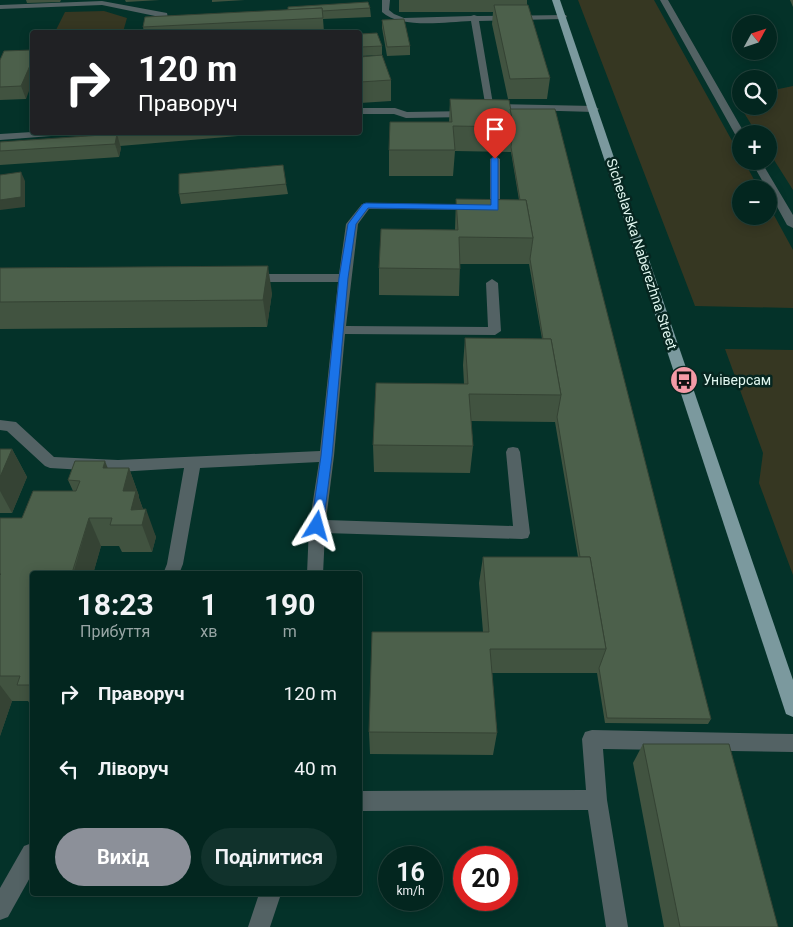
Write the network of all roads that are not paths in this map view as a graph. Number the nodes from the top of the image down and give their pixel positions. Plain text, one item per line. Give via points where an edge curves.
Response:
1 (386, 0) edge
2 (556, 0) edge
3 (664, 0) edge
4 (0, 7) edge
5 (474, 17) junction
6 (563, 17) junction
7 (158, 30) edge
8 (488, 107) junction
9 (594, 109) junction
10 (362, 111) edge
11 (735, 125) edge
12 (30, 135) edge
13 (0, 137) edge
14 (495, 159) edge
15 (761, 170) edge
16 (793, 225) edge
17 (236, 278) edge
18 (344, 278) junction
19 (492, 284) dead end
20 (339, 330) junction
21 (0, 425) edge
22 (513, 452) dead end
23 (327, 456) junction
24 (193, 462) junction
25 (317, 526) junction
26 (172, 571) edge
27 (315, 571) edge
28 (793, 708) edge
29 (793, 742) edge
30 (597, 800) junction
31 (362, 801) edge
32 (30, 857) edge
33 (269, 896) edge
34 (0, 909) edge
35 (259, 927) edge
36 (618, 927) edge

1 - 5 street via 385,10 403,20
2 - 6 main road, Sicheslavska Naberezhna Street
3 - 11 street
4 - 7 street via 102,3 164,15 166,27
5 - 6 street
5 - 8 street
6 - 9 main road, Sicheslavska Naberezhna Street
8 - 9 street
8 - 10 street via 471,114 406,115 395,111
9 - 28 main road, Sicheslavska Naberezhna Street
12 - 13 street
14 - 18 street via 495,208 366,206 352,224
15 - 16 street
17 - 18 street
18 - 20 street
19 - 20 street via 495,331
20 - 23 street
21 - 24 street via 11,426 50,462 118,466
22 - 25 street via 522,533
23 - 24 street
23 - 25 street
24 - 26 street
25 - 27 street
29 - 30 street via 592,739
30 - 31 street
30 - 36 street
32 - 34 street
33 - 35 street

